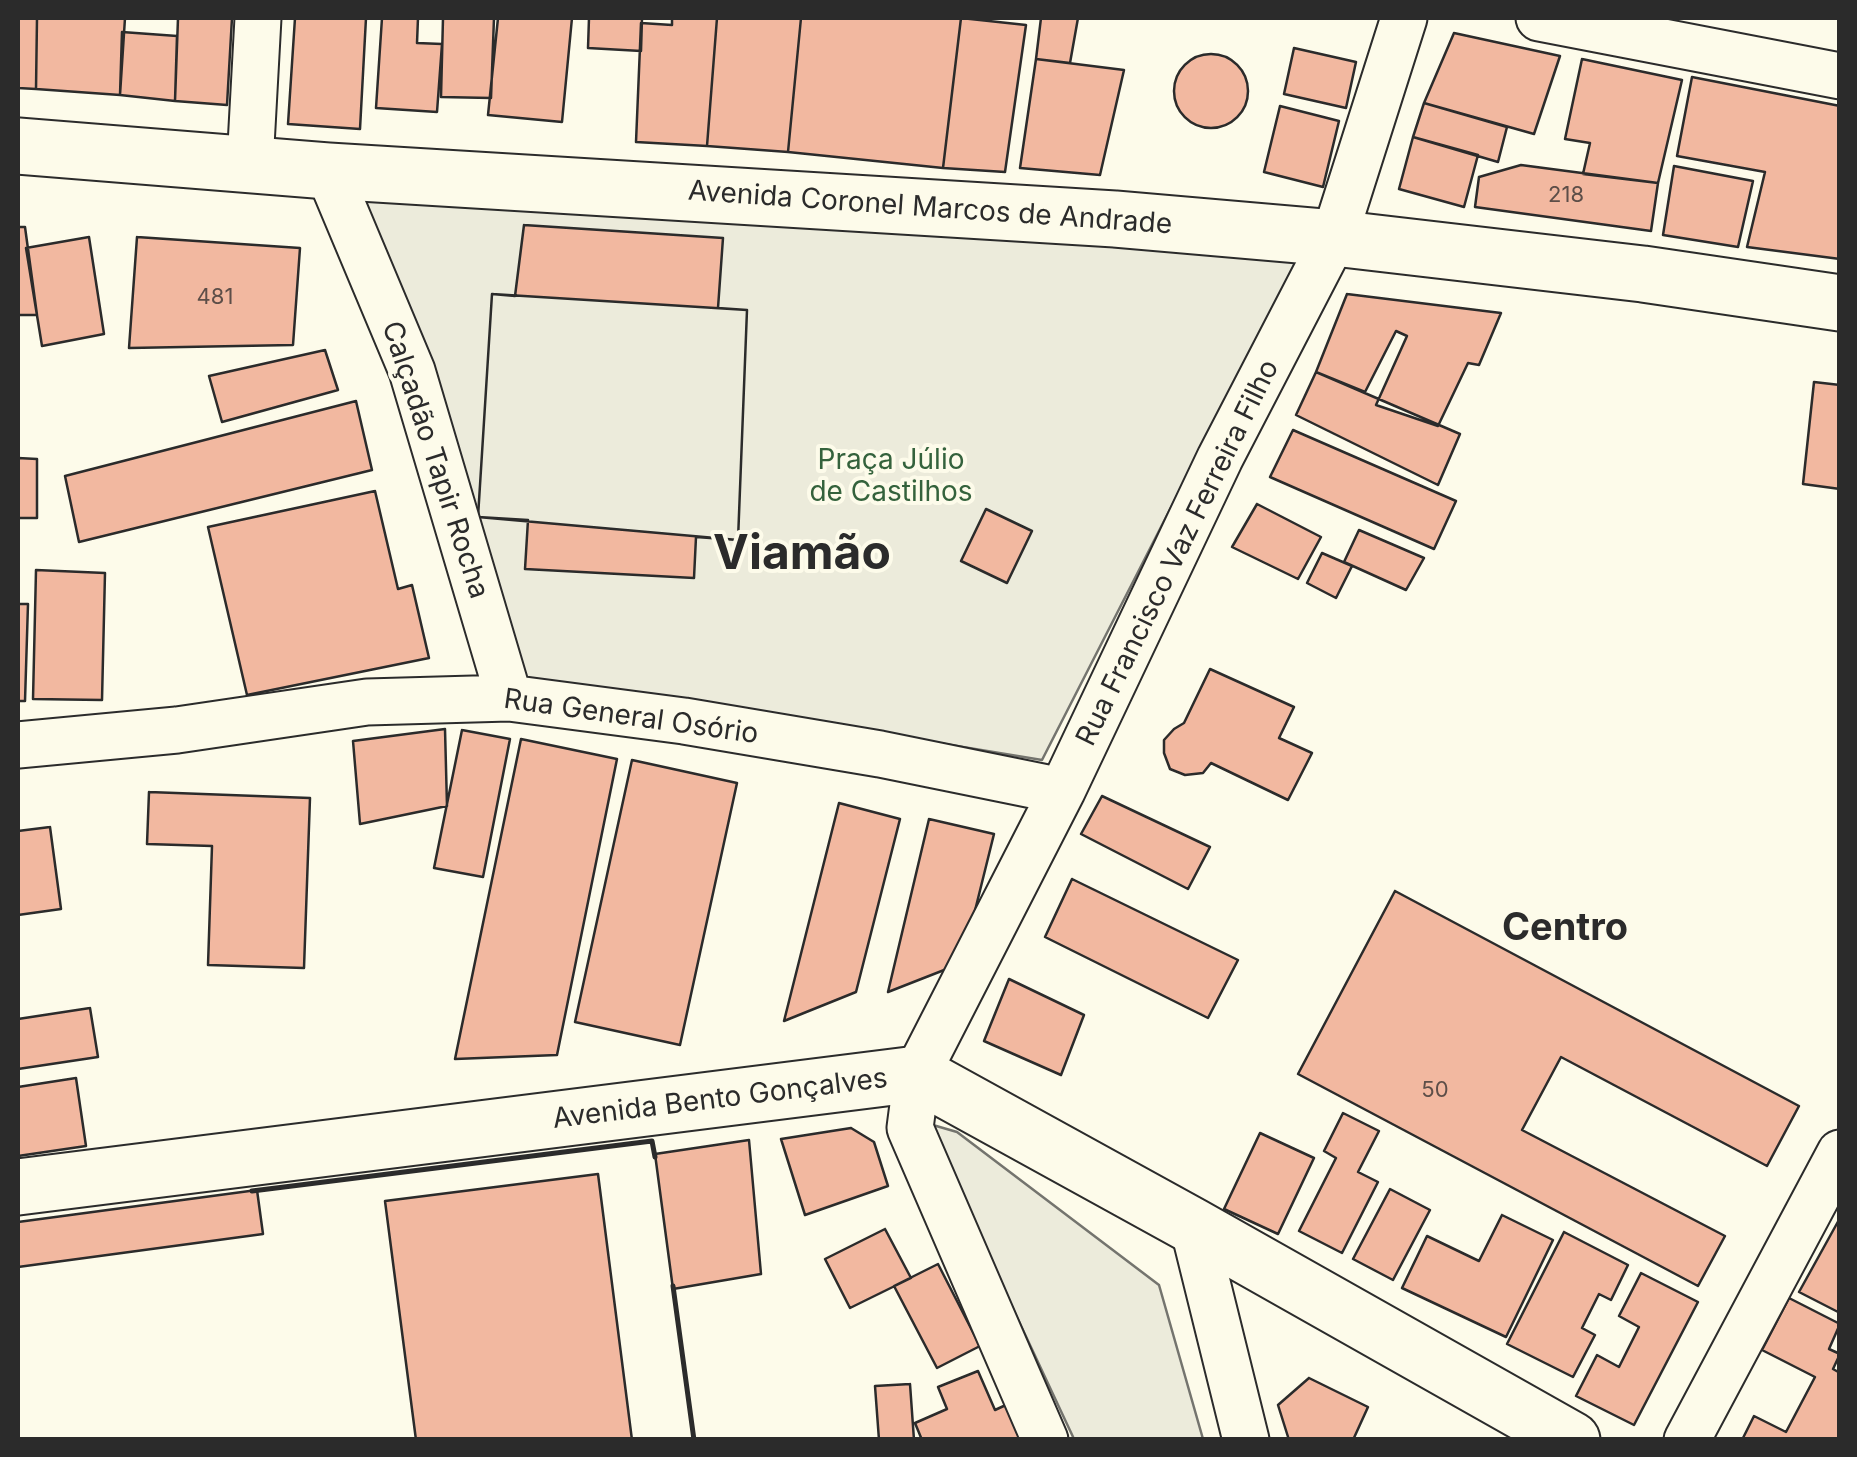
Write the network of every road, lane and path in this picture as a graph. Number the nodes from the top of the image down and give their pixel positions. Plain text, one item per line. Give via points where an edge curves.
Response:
1 (258, 18) edge
2 (1404, 18) edge
3 (1539, 18) edge
4 (1840, 76) edge
5 (18, 146) edge
6 (250, 164) junction
7 (328, 171) junction
8 (1334, 238) junction
9 (1840, 303) edge
10 (509, 698) junction
11 (18, 745) edge
12 (1062, 791) junction
13 (917, 1074) junction
14 (1840, 1153) edge
15 (18, 1187) edge
16 (1193, 1226) junction
17 (1045, 1440) edge
18 (1246, 1440) edge
19 (1572, 1440) edge
20 (1688, 1440) edge

1 - 6 street
2 - 8 street, Rua Francisco Vaz Ferreira Filho
3 - 4 street
5 - 6 main road, Avenida Coronel Marcos de Andrade
6 - 7 main road, Avenida Coronel Marcos de Andrade
7 - 8 main road, Avenida Coronel Marcos de Andrade
7 - 10 street, Calçadão Tapir Rocha via 412,372
8 - 9 main road, Avenida Coronel Marcos de Andrade
8 - 12 street, Rua Francisco Vaz Ferreira Filho via 1220,458
10 - 11 street, Rua General Osório via 366,702
10 - 12 street, Rua General Osório via 684,721
12 - 13 street, Rua Francisco Vaz Ferreira Filho
13 - 15 main road, Avenida Bento Gonçalves
13 - 16 main road, Avenida Bento Gonçalves
13 - 17 street, Rua Francisco Vaz Ferreira Filho via 910,1128
14 - 20 street
16 - 18 street
16 - 19 main road, Avenida Bento Gonçalves

